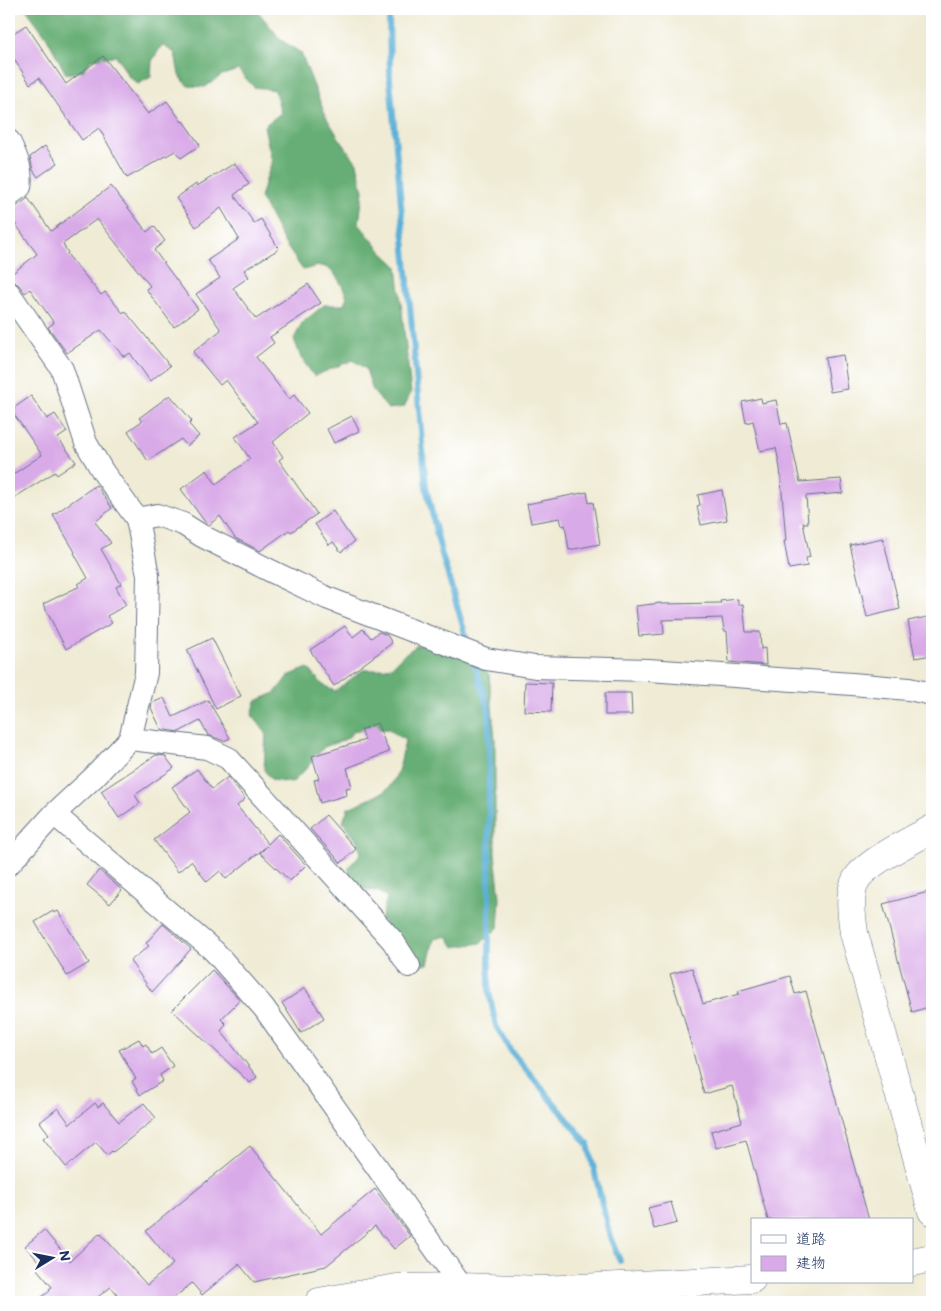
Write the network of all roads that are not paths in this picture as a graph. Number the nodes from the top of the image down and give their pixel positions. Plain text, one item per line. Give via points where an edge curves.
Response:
1 (9, 141) edge
2 (9, 196) edge
3 (9, 293) edge
4 (137, 519) junction
5 (932, 694) edge
6 (130, 740) junction
7 (54, 814) junction
8 (932, 829) edge
9 (9, 864) edge
10 (409, 966) dead end
11 (932, 1211) edge
12 (932, 1258) edge
13 (914, 1262) edge
14 (751, 1279) edge
15 (462, 1287) junction
16 (398, 1295) edge
17 (320, 1302) edge

1 - 2 street via 22,176 20,187
3 - 4 street via 62,369 86,443
4 - 5 street via 157,515 183,524 327,598 486,659 535,667 648,670 852,684
4 - 6 street via 148,575 146,673
6 - 7 street
6 - 10 street via 208,748 228,758 393,940
7 - 9 street
7 - 15 street via 214,951 264,1008
8 - 11 street via 866,868 856,881 851,903 854,933
12 - 13 street
14 - 15 street via 543,1290
15 - 16 street
16 - 17 street

